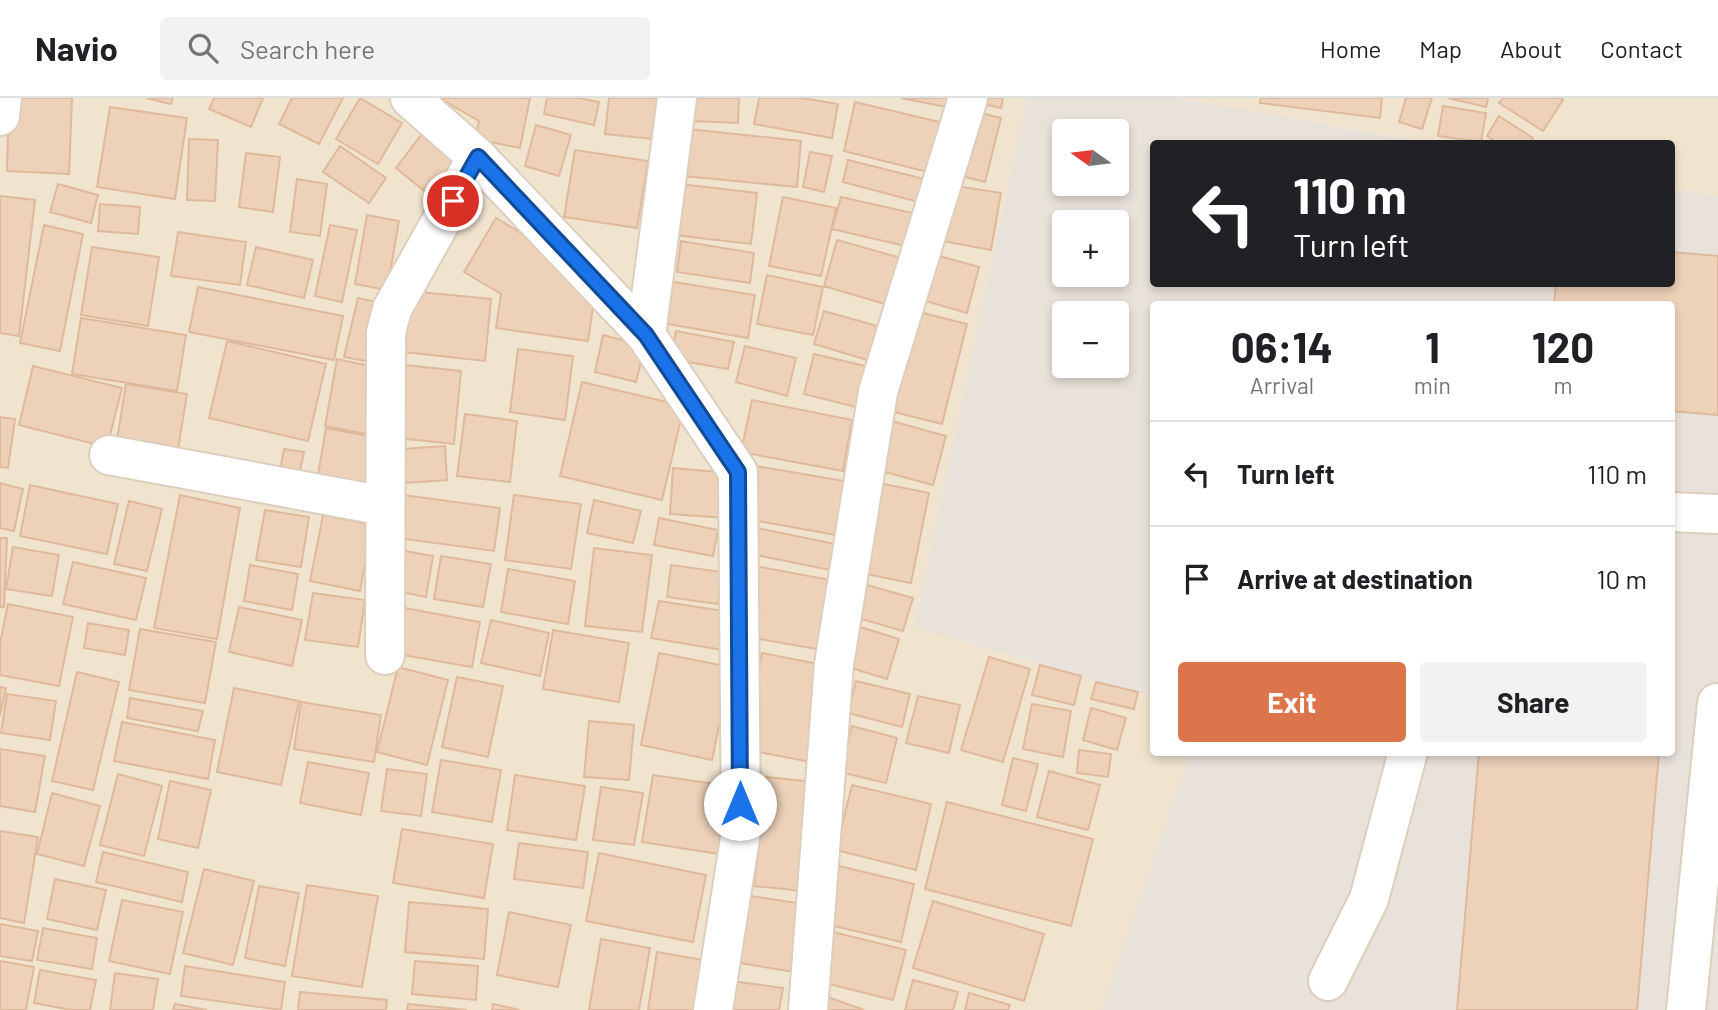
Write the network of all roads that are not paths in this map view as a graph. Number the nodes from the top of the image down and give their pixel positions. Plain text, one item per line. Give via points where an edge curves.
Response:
1 (2, 98) edge
2 (410, 98) edge
3 (677, 98) edge
4 (968, 98) edge
5 (0, 116) edge
6 (478, 157) junction
7 (646, 335) junction
8 (109, 455) dead end
9 (385, 506) junction
10 (1675, 512) edge
11 (1718, 514) edge
12 (385, 655) dead end
13 (1717, 703) edge
14 (1407, 756) edge
15 (1328, 981) dead end
16 (713, 1010) edge
17 (808, 1010) edge
18 (1686, 1010) edge

1 - 5 street
2 - 6 street
3 - 7 street
4 - 17 street via 878,392 834,664
6 - 7 street
6 - 9 street via 392,309 386,333
7 - 16 street via 738,472 741,832
8 - 9 street
9 - 12 street
10 - 11 street
13 - 18 street
14 - 15 street via 1369,899

